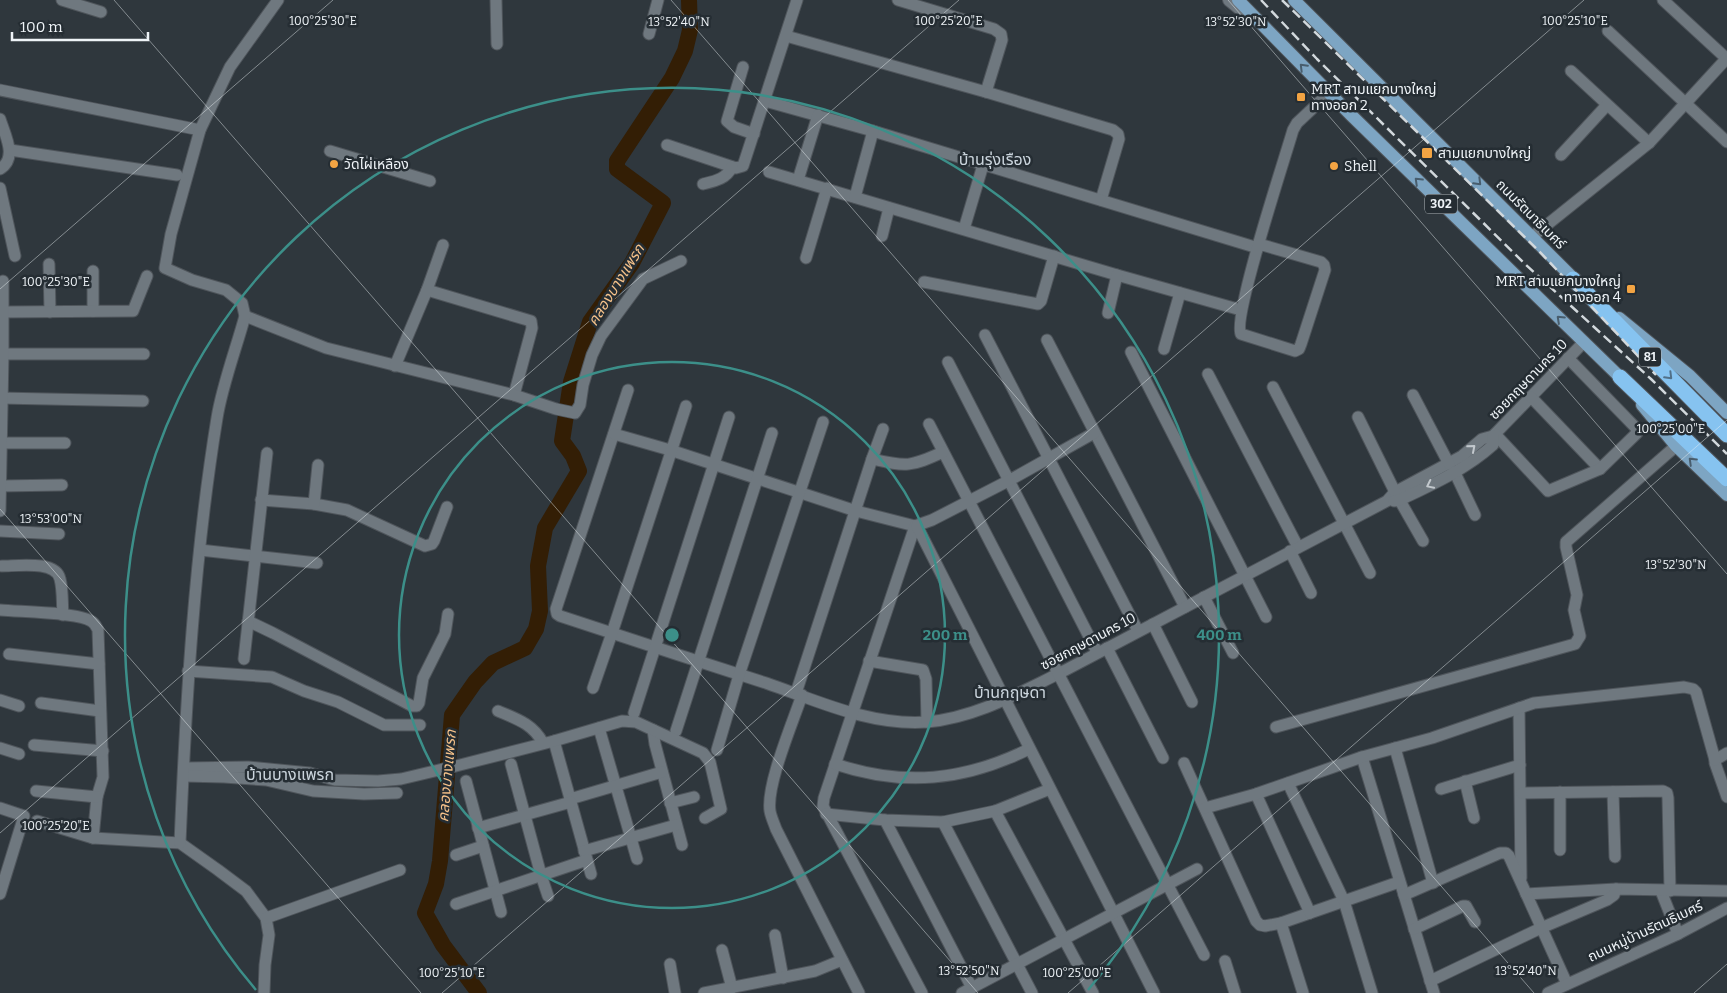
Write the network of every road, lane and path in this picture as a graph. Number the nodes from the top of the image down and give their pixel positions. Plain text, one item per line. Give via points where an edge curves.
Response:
1 (62, 0) edge
2 (278, 0) edge
3 (496, 0) edge
4 (658, 0) edge
5 (797, 0) edge
6 (898, 0) edge
7 (1229, 0) edge
8 (1238, 0) edge
9 (1294, 0) edge
10 (1663, 0) edge
11 (100, 12) dead end
12 (1265, 28) junction
13 (1608, 31) dead end
14 (649, 34) dead end
15 (786, 36) junction
16 (497, 44) dead end
17 (1727, 58) edge
18 (743, 67) dead end
19 (1571, 71) dead end
20 (0, 90) edge
21 (986, 92) junction
22 (1329, 93) junction
23 (765, 101) junction
24 (1685, 103) junction
25 (1607, 104) junction
26 (818, 115) junction
27 (0, 119) edge
28 (200, 130) junction
29 (873, 131) junction
30 (754, 134) junction
31 (1727, 142) edge
32 (1648, 143) junction
33 (667, 145) dead end
34 (10, 150) junction
35 (330, 152) dead end
36 (1561, 155) dead end
37 (983, 165) junction
38 (732, 167) junction
39 (0, 169) edge
40 (769, 172) dead end
41 (177, 176) dead end
42 (798, 180) junction
43 (430, 181) dead end
44 (703, 184) dead end
45 (0, 188) edge
46 (827, 188) junction
47 (855, 197) junction
48 (1101, 200) junction
49 (889, 208) junction
50 (964, 229) junction
51 (882, 236) dead end
52 (1533, 236) junction
53 (443, 244) dead end
54 (1258, 246) junction
55 (15, 256) dead end
56 (1054, 256) junction
57 (806, 258) dead end
58 (682, 261) dead end
59 (49, 264) dead end
60 (93, 271) dead end
61 (1117, 275) junction
62 (147, 276) dead end
63 (1573, 279) junction
64 (3, 281) dead end
65 (924, 282) dead end
66 (428, 290) junction
67 (1180, 293) junction
68 (1241, 310) junction
69 (93, 311) junction
70 (3, 312) junction
71 (50, 312) junction
72 (1108, 313) dead end
73 (245, 316) junction
74 (985, 335) dead end
75 (1047, 340) dead end
76 (1584, 342) junction
77 (1164, 349) dead end
78 (1132, 352) dead end
79 (2, 354) edge
80 (144, 354) dead end
81 (1568, 358) junction
82 (948, 362) dead end
83 (395, 366) junction
84 (1208, 374) dead end
85 (1620, 376) junction
86 (1690, 376) junction
87 (1273, 387) dead end
88 (628, 390) dead end
89 (514, 395) junction
90 (1413, 395) dead end
91 (1531, 397) junction
92 (1, 398) edge
93 (143, 401) dead end
94 (1727, 403) edge
95 (686, 406) dead end
96 (1727, 412) edge
97 (729, 417) dead end
98 (1358, 417) dead end
99 (823, 422) dead end
100 (929, 424) dead end
101 (883, 429) dead end
102 (772, 433) dead end
103 (1094, 433) junction
104 (614, 434) junction
105 (1494, 435) junction
106 (1727, 435) edge
107 (0, 443) edge
108 (65, 444) dead end
109 (1676, 446) junction
110 (670, 450) junction
111 (944, 452) junction
112 (267, 453) dead end
113 (1049, 458) junction
114 (872, 459) junction
115 (715, 464) junction
116 (318, 465) dead end
117 (1452, 468) junction
118 (1600, 469) junction
119 (757, 478) junction
120 (1727, 479) edge
121 (1010, 480) junction
122 (62, 485) dead end
123 (0, 486) edge
124 (799, 492) junction
125 (1727, 495) edge
126 (1398, 496) junction
127 (261, 500) junction
128 (970, 501) junction
129 (314, 504) junction
130 (447, 507) dead end
131 (0, 511) edge
132 (856, 511) junction
133 (1475, 515) dead end
134 (1344, 524) junction
135 (916, 526) junction
136 (0, 531) edge
137 (59, 534) dead end
138 (1423, 540) dead end
139 (1294, 549) junction
140 (200, 550) junction
141 (256, 556) junction
142 (317, 564) dead end
143 (2, 566) dead end
144 (1370, 574) dead end
145 (1244, 577) junction
146 (1311, 593) dead end
147 (1204, 598) junction
148 (1185, 607) junction
149 (0, 610) edge
150 (448, 614) dead end
151 (63, 615) junction
152 (1266, 617) dead end
153 (248, 621) junction
154 (1153, 624) junction
155 (1138, 631) junction
156 (612, 633) junction
157 (655, 647) junction
158 (1102, 650) junction
159 (1233, 653) dead end
160 (9, 654) dead end
161 (244, 659) dead end
162 (697, 661) junction
163 (869, 661) junction
164 (99, 664) junction
165 (188, 671) junction
166 (1058, 674) junction
167 (739, 675) junction
168 (592, 688) dead end
169 (799, 694) junction
170 (0, 700) edge
171 (1006, 700) junction
172 (1192, 702) dead end
173 (42, 703) dead end
174 (19, 706) dead end
175 (1519, 708) junction
176 (100, 711) junction
177 (498, 711) dead end
178 (634, 713) dead end
179 (852, 714) junction
180 (927, 722) junction
181 (420, 726) dead end
182 (1276, 727) dead end
183 (599, 728) junction
184 (653, 730) junction
185 (676, 731) dead end
186 (548, 742) junction
187 (34, 745) dead end
188 (0, 748) edge
189 (1396, 748) junction
190 (1029, 749) junction
191 (717, 750) dead end
192 (103, 751) junction
193 (19, 754) dead end
194 (1727, 754) edge
195 (1362, 757) junction
196 (1162, 758) dead end
197 (1715, 760) junction
198 (1184, 763) dead end
199 (511, 764) dead end
200 (835, 764) junction
201 (1520, 765) junction
202 (184, 772) junction
203 (662, 772) junction
204 (1465, 780) junction
205 (466, 781) dead end
206 (1288, 783) junction
207 (615, 786) junction
208 (1050, 789) junction
209 (1441, 789) dead end
210 (36, 791) dead end
211 (1560, 792) junction
212 (1613, 792) junction
213 (397, 793) dead end
214 (1522, 793) junction
215 (1256, 794) junction
216 (97, 797) junction
217 (694, 797) dead end
218 (1727, 798) edge
219 (570, 800) junction
220 (670, 803) junction
221 (0, 808) edge
222 (1205, 808) junction
223 (995, 811) junction
224 (826, 814) junction
225 (525, 815) junction
226 (705, 818) dead end
227 (1474, 818) dead end
228 (885, 820) junction
229 (37, 821) dead end
230 (943, 822) junction
231 (676, 825) junction
232 (478, 828) junction
233 (630, 837) junction
234 (94, 838) junction
235 (180, 843) junction
236 (483, 846) junction
237 (682, 846) dead end
238 (1560, 850) dead end
239 (456, 855) dead end
240 (586, 855) junction
241 (1615, 857) dead end
242 (637, 859) dead end
243 (1197, 869) dead end
244 (400, 870) dead end
245 (541, 874) junction
246 (591, 874) dead end
247 (1399, 882) junction
248 (1521, 882) junction
249 (1434, 883) junction
250 (1168, 885) junction
251 (1616, 889) junction
252 (494, 890) junction
253 (1666, 891) junction
254 (1727, 891) edge
255 (0, 894) edge
256 (1526, 894) junction
257 (1404, 895) junction
258 (548, 896) dead end
259 (1344, 901) junction
260 (456, 904) dead end
261 (1727, 908) edge
262 (501, 912) dead end
263 (1114, 912) junction
264 (1310, 913) junction
265 (266, 918) junction
266 (1475, 922) dead end
267 (1281, 923) junction
268 (1541, 928) junction
269 (1414, 929) junction
270 (1678, 934) junction
271 (775, 935) dead end
272 (1065, 940) junction
273 (722, 950) dead end
274 (1204, 955) dead end
275 (842, 960) junction
276 (1225, 961) dead end
277 (670, 964) dead end
278 (1016, 964) junction
279 (783, 978) junction
280 (1430, 981) junction
281 (1567, 984) junction
282 (737, 989) edge
283 (973, 990) edge
284 (264, 993) edge
285 (675, 993) edge
286 (704, 993) edge
287 (859, 993) edge
288 (922, 993) edge
289 (1032, 993) edge
290 (1093, 993) edge
291 (1154, 993) edge
292 (1235, 993) edge
293 (1303, 993) edge
294 (1372, 993) edge
295 (1434, 993) edge
296 (1548, 993) edge

1 - 11 street
2 - 28 street via 230,67
3 - 16 street
4 - 14 street
5 - 15 street
6 - 21 street via 994,29 1001,34
7 - 12 main road, 302
8 - 12 main road
9 -> 52 main road, ถนนรัตนาธิเบศร์
10 - 17 street
22 -> 12 main road, 302
13 - 24 street
15 - 21 street
15 - 23 street
17 - 24 street
18 - 30 street via 727,121
19 - 25 street
20 - 28 street
21 - 48 street via 1118,134
22 - 54 street via 1295,126
76 -> 22 main road, 302
23 - 26 street
23 - 30 street
24 - 31 street
24 - 32 street
25 - 32 street
25 - 36 street
26 - 29 street
26 - 42 street
27 - 34 street
28 - 73 street via 171,234 165,268 226,290 242,303
29 - 37 street
29 - 47 street
30 - 38 street via 743,166
32 - 52 street
33 - 38 street
34 - 39 street via 9,160
34 - 41 street
35 - 43 street
37 - 48 street
37 - 50 street
38 - 44 street via 720,179
40 - 42 street
42 - 46 street
45 - 55 street
46 - 47 street
46 - 57 street
47 - 49 street
48 - 54 street
49 - 50 street
49 - 51 street
50 - 56 street
52 - 63 main road, ถนนรัตนาธิเบศร์
53 - 66 street
54 - 68 street
54 - 68 street via 1321,262 1325,270 1301,344 1295,351 1241,334
56 - 61 street
56 - 65 street via 1038,304
58 - 89 street via 643,279 598,340 575,413
59 - 71 street
60 - 69 street
61 - 67 street
61 - 72 street
62 - 69 street via 133,311
63 - 86 main road, ถนนรัตนาธิเบศร์
63 -> 106 highway, 81
64 - 70 street
66 - 83 street
66 - 89 street via 531,321 532,328
67 - 68 street
67 - 77 street
69 - 71 street
70 - 71 street
70 - 79 street
73 - 83 street via 326,348
73 - 140 street via 217,416
74 - 113 street
75 - 103 street
76 - 81 street, ซอยกฤษดานคร 10
76 - 85 main road, 302
78 - 145 street
79 - 80 street
79 - 92 street
81 - 91 street, ซอยกฤษดานคร 10
81 - 118 street via 1637,430
82 - 121 street
83 - 89 street
84 - 139 street
85 - 109 main road, 302
85 - 120 highway, 81
86 - 94 main road
86 - 96 main road
87 - 134 street
88 - 104 street
90 - 117 street
91 - 105 street, ซอยกฤษดานคร 10
91 - 118 street
92 - 93 street
92 - 107 street
95 - 110 street
97 - 115 street
98 - 126 street
99 - 124 street
100 - 111 street
101 - 114 street
102 - 119 street
103 - 113 street
103 - 148 street
104 - 110 street
104 - 156 street, ซอยกฤษดานคร 10 via 556,609 560,616
105 - 117 street, ซอยกฤษดานคร 10 via 1493,445 1470,464
105 - 118 street via 1548,491
107 - 108 street
107 - 123 street
125 -> 109 main road, 302
109 - 182 street via 1566,542 1578,595 1574,610 1580,636 1575,644
110 - 115 street
110 - 156 street
111 - 114 street via 901,466
111 - 128 street
112 - 127 street
113 - 121 street
113 - 155 street
114 - 132 street
115 - 119 street
115 - 157 street
116 - 129 street
117 - 126 street, ซอยกฤษดานคร 10
117 - 133 street
119 - 124 street
119 - 162 street
121 - 128 street
121 - 158 street
122 - 123 street
123 - 131 street
124 - 132 street
124 - 167 street
126 - 134 street, ซอยกฤษดานคร 10
126 - 138 street
127 - 129 street
127 - 141 street
128 - 135 street
128 - 166 street
129 - 130 street via 347,510 424,546 434,541
132 - 135 street
132 - 169 street
134 - 139 street, ซอยกฤษดานคร 10
134 - 144 street
135 - 163 street
135 - 171 street
136 - 137 street
139 - 145 street, ซอยกฤษดานคร 10
139 - 146 street
140 - 141 street
140 - 165 street
141 - 142 street
141 - 153 street
143 - 151 street via 41,565 55,571 60,577
145 - 147 street, ซอยกฤษดานคร 10
145 - 152 street
147 - 148 street, ซอยกฤษดานคร 10
147 - 159 street
148 - 154 street, ซอยกฤษดานคร 10
149 - 151 street
150 - 153 street via 445,634 424,674 417,706
151 - 164 street via 94,622 98,630
153 - 161 street
154 - 155 street, ซอยกฤษดานคร 10
154 - 172 street
155 - 158 street, ซอยกฤษดานคร 10
156 - 157 street, ซอยกฤษดานคร 10
156 - 168 street
157 - 162 street, ซอยกฤษดานคร 10
157 - 178 street
158 - 166 street, ซอยกฤษดานคร 10
158 - 196 street
160 - 164 street
162 - 167 street, ซอยกฤษดานคร 10
162 - 185 street
163 - 179 street
163 - 180 street via 923,670
164 - 176 street
165 - 181 street via 272,676 384,724
165 - 202 street
166 - 171 street, ซอยกฤษดานคร 10
166 - 250 street
167 - 169 street, ซอยกฤษดานคร 10
167 - 191 street
169 - 179 street, ซอยกฤษดานคร 10
169 - 275 street via 770,793 770,811
170 - 174 street
171 - 180 street, ซอยกฤษดานคร 10 via 967,714
171 - 190 street
173 - 176 street
175 - 189 street
175 - 197 street via 1534,703 1689,687 1696,692
175 - 201 street
176 - 192 street
177 - 186 street via 532,728
179 - 180 street, ซอยกฤษดานคร 10
179 - 200 street
183 - 184 street via 630,720
183 - 186 street
183 - 207 street
184 - 203 street
184 - 226 street via 703,752 710,762 721,809
186 - 202 street via 401,779 378,781 335,780 310,773 248,767
186 - 219 street
187 - 192 street
188 - 193 street
189 - 195 street
189 - 249 street
190 - 200 street via 984,769 943,777 859,772
190 - 208 street
192 - 216 street via 103,777
194 - 197 street
195 - 206 street
195 - 247 street
197 - 218 street
198 - 222 street
199 - 225 street
200 - 224 street via 824,798
201 - 204 street
201 - 214 street
202 - 213 street via 266,780 313,791
202 - 235 street
203 - 207 street
203 - 220 street
204 - 209 street
204 - 227 street
205 - 232 street
206 - 215 street
206 - 259 street
207 - 219 street
207 - 233 street
208 - 223 street
208 - 263 street
210 - 216 street
211 - 212 street
211 - 214 street
211 - 238 street
212 - 241 street
212 - 253 street via 1667,793
214 - 248 street
215 - 222 street
215 - 264 street
216 - 234 street
217 - 220 street
219 - 225 street
219 - 240 street
220 - 231 street
221 - 255 street via 24,816
222 - 267 street via 1256,920 1265,926
223 - 230 street
223 - 272 street
224 - 228 street
224 - 288 street
225 - 232 street
225 - 245 street
228 - 230 street
228 - 283 street
229 - 234 street
230 - 278 street
231 - 233 street
231 - 237 street
232 - 236 street
233 - 240 street
233 - 242 street
234 - 235 street
235 - 265 street via 246,892
236 - 239 street
236 - 252 street
240 - 245 street
240 - 246 street
243 - 250 street
244 - 265 street
245 - 252 street
245 - 258 street
247 - 257 street
247 - 259 street
248 - 249 street via 1504,852
248 - 256 street
249 - 257 street
250 - 263 street
250 - 274 street
251 - 253 street
251 - 256 street
251 - 268 street via 1607,900
252 - 260 street
252 - 262 street
253 - 254 street
253 - 270 street
256 - 268 street
257 - 269 street
259 - 264 street
259 - 294 street
261 - 270 street, ถนนหมู่บ้านรัตนธิเบศร์
263 - 272 street
263 - 291 street
264 - 267 street
265 - 284 street via 269,935
266 - 269 street via 1468,908 1463,906
267 - 293 street
268 - 280 street
268 - 281 street
269 - 280 street
270 - 281 street, ถนนหมู่บ้านรัตนธิเบศร์
271 - 279 street
272 - 278 street
272 - 290 street
273 - 282 street
275 - 279 street via 815,971
275 - 287 street
276 - 292 street
277 - 285 street
278 - 283 street
278 - 289 street
279 - 282 street
280 - 295 street
281 - 296 street, ถนนหมู่บ้านรัตนธิเบศร์
282 - 286 street

